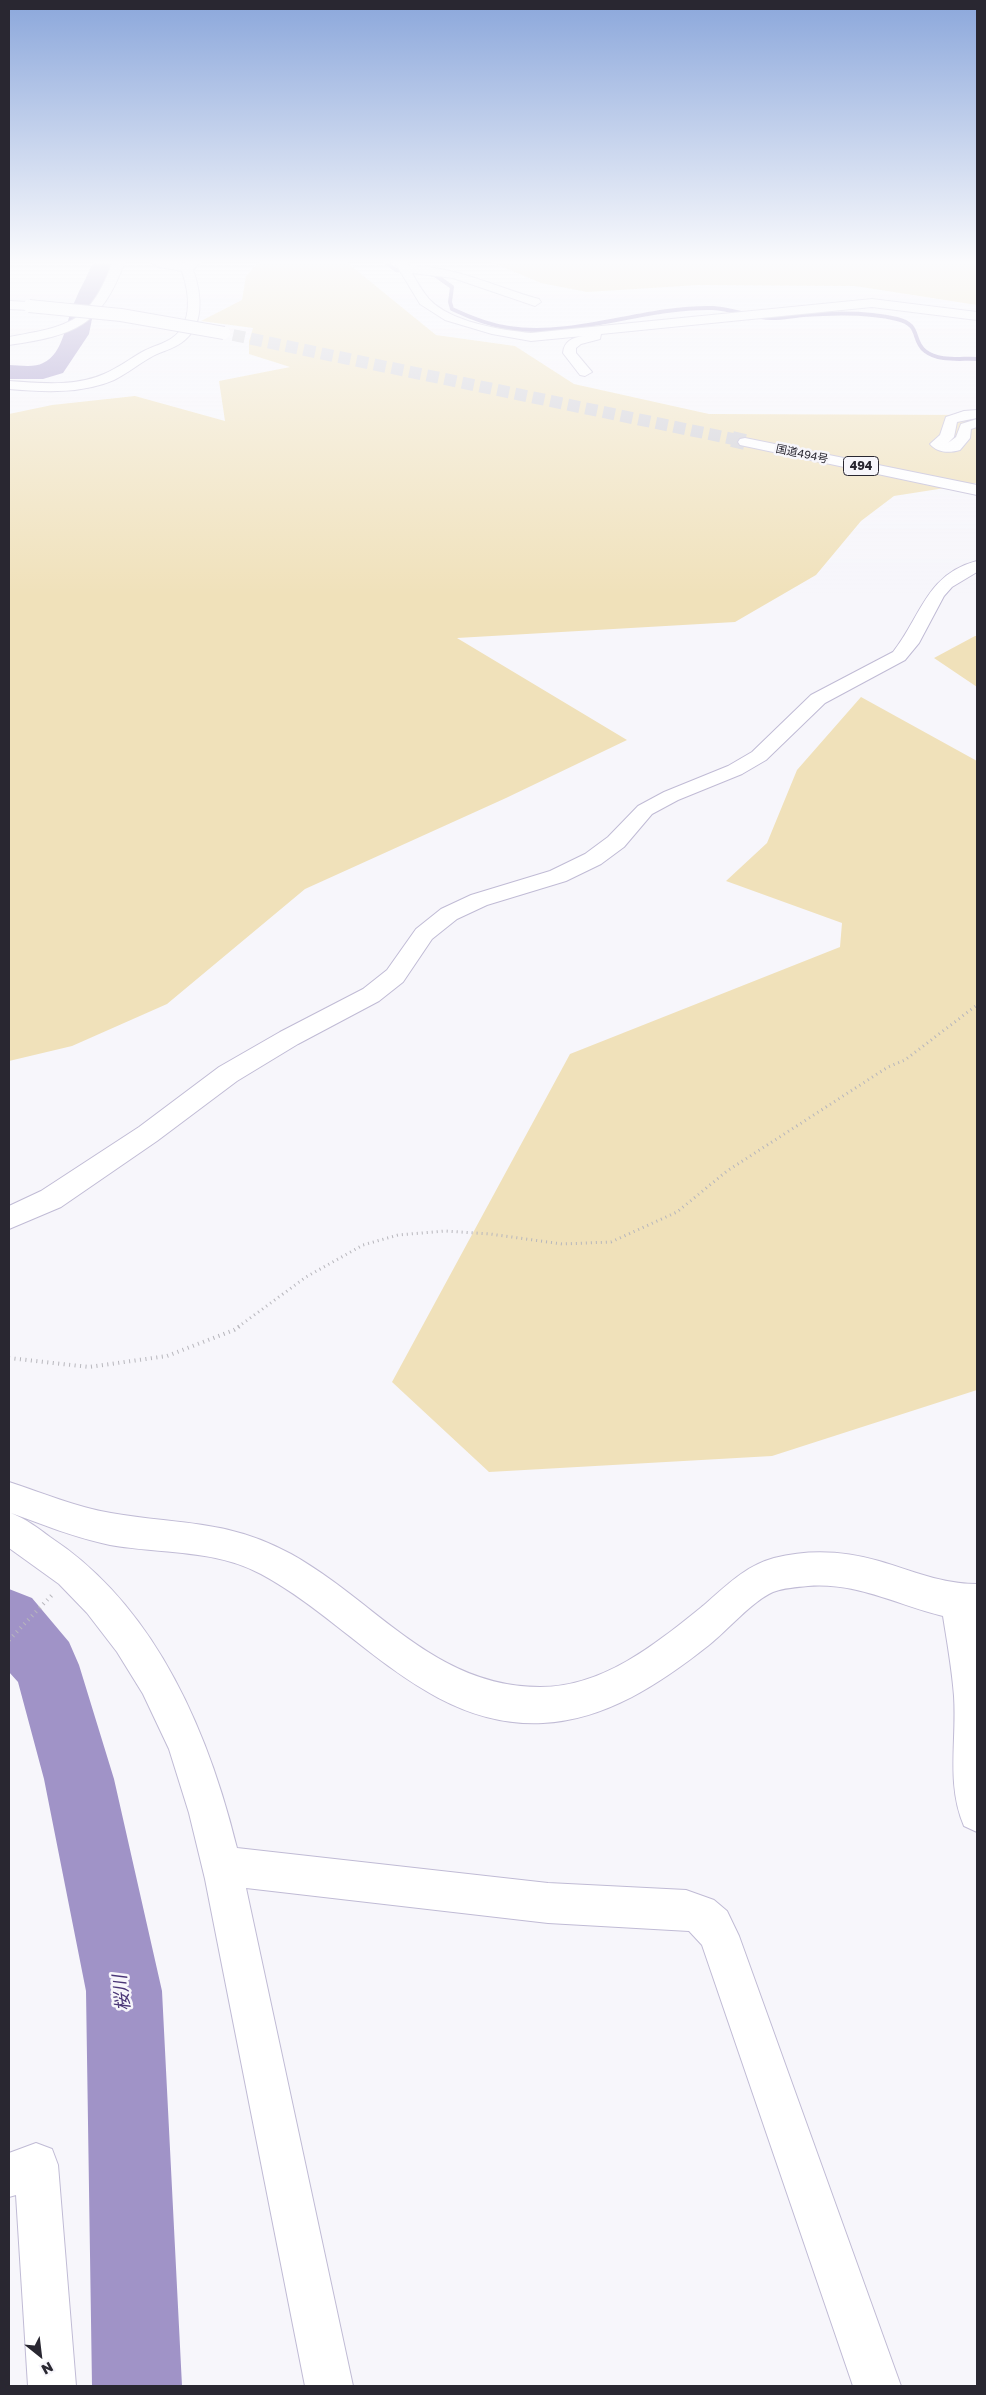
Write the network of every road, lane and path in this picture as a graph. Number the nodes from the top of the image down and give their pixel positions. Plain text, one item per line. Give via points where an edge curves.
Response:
1 (116, 373) edge
2 (9, 385) edge
3 (977, 414) edge
4 (977, 423) edge
5 (745, 442) tunnel mouth
6 (977, 490) edge
7 (977, 566) edge
8 (977, 1005) edge
9 (9, 1218) edge
10 (9, 1358) edge
11 (9, 1497) edge
12 (9, 1528) edge
13 (53, 1594) dead end
14 (968, 1602) edge
15 (9, 1640) edge
16 (977, 1813) edge
17 (222, 1866) junction
18 (9, 2175) edge
19 (52, 2386) edge
20 (329, 2386) edge
21 (877, 2386) edge

1 - 2 main road via 95,382 60,386
3 - 4 main road via 951,420 947,437 938,444 955,448 963,438 963,429
5 - 6 main road, 国道494号 / 494
7 - 9 main road via 947,581 898,656 818,699 760,756 645,810 616,842 592,860 558,876 479,900 449,914 424,934 395,976 371,995 228,1074 148,1134 51,1199
8 - 10 path via 905,1060 888,1067 727,1171 677,1212 611,1242 562,1244 445,1231 398,1235 363,1245 306,1277 234,1330 167,1356 89,1367
11 - 14 main road via 110,1529 246,1550 299,1578 427,1674 463,1692 494,1701 540,1705 580,1702 618,1686 670,1654 745,1592 770,1576 803,1568 832,1568 870,1575 922,1594
12 - 17 main road via 72,1572 99,1601 144,1664 178,1726 196,1772
13 - 15 path
14 - 16 main road via 971,1783
17 - 20 main road
17 - 21 main road via 548,1903 686,1910 700,1914 713,1925 719,1936
18 - 19 main road via 36,2165

